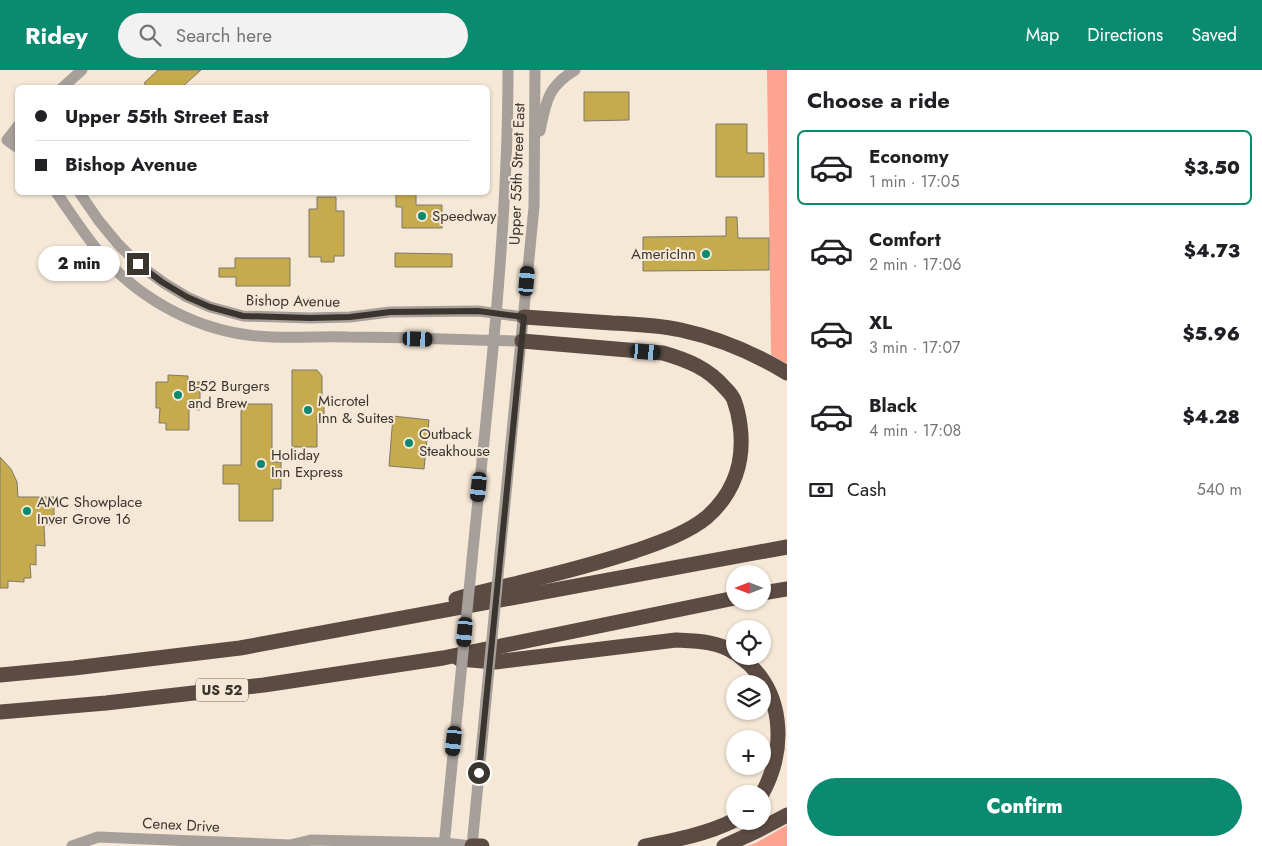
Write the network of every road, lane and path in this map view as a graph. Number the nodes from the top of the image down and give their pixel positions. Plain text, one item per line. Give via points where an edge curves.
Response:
1 (82, 70) edge
2 (508, 70) edge
3 (535, 70) edge
4 (575, 70) edge
5 (65, 85) edge
6 (15, 130) edge
7 (15, 146) edge
8 (534, 162) junction
9 (58, 195) edge
10 (81, 195) edge
11 (496, 313) junction
12 (524, 317) junction
13 (494, 341) junction
14 (522, 342) junction
15 (787, 373) edge
16 (787, 547) edge
17 (787, 589) edge
18 (771, 592) edge
19 (726, 600) edge
20 (400, 618) junction
21 (726, 648) edge
22 (443, 658) junction
23 (750, 665) edge
24 (0, 675) edge
25 (0, 712) edge
26 (767, 785) edge
27 (787, 814) edge
28 (726, 824) edge
29 (444, 844) edge
30 (72, 846) edge
31 (290, 846) edge
32 (472, 846) edge
33 (482, 846) edge
34 (645, 846) edge
35 (724, 846) edge

1 - 5 street
2 - 11 street, Upper 55th Street East via 508,137
3 - 8 street, Upper 55th Street East
4 - 8 street via 559,81 550,94
6 - 7 street via 6,140
8 - 12 street, Upper 55th Street East via 534,207
9 - 13 street via 86,236 126,280 154,300 198,322 227,331 285,338
10 - 11 street, Bishop Avenue via 118,244 138,264 164,284 210,307 243,316 310,318 390,312
11 - 12 street, Bishop Avenue
11 - 13 street, Upper 55th Street East
12 - 14 street, Upper 55th Street East
12 - 15 highway via 679,330 729,345
13 - 14 street
13 - 29 street, Upper 55th Street East, bridge
14 - 20 highway via 663,353 703,368 734,398 739,417 741,454 730,490 705,518 654,544 594,564 465,596
14 - 32 street, Upper 55th Street East, bridge
16 - 20 highway
17 - 18 highway
19 - 22 highway, US 52
20 - 24 highway via 240,648
21 - 22 highway via 698,641 676,640 495,662
22 - 25 highway, US 52 via 254,686
23 - 26 highway via 770,691 782,732 775,772
27 - 35 highway
28 - 34 highway via 693,836
29 - 31 street, Cenex Drive via 311,840
29 - 32 street, Cenex Drive
30 - 31 street, Cenex Drive via 98,836
32 - 33 highway

